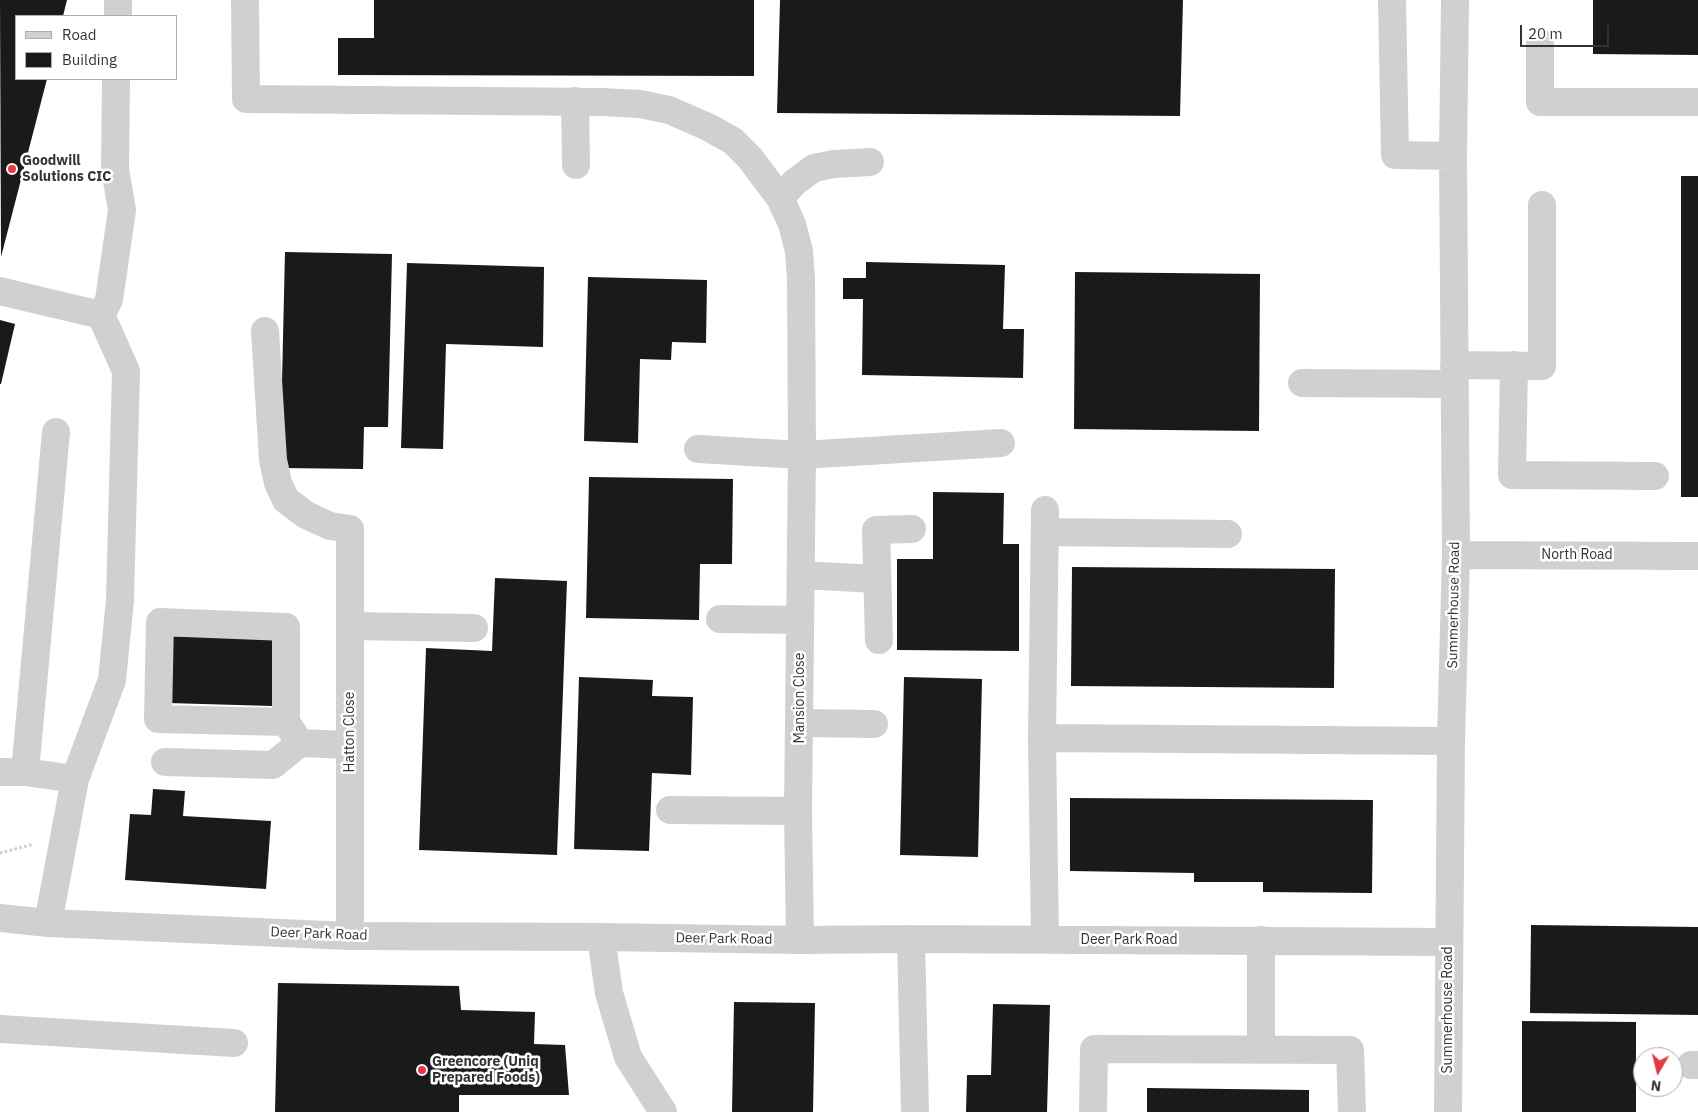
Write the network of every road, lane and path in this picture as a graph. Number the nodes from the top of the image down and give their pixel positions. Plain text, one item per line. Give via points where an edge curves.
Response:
1 (118, 0) edge
2 (245, 0) edge
3 (1392, 0) edge
4 (1455, 0) edge
5 (118, 15) edge
6 (1540, 43) dead end
7 (116, 80) edge
8 (575, 101) junction
9 (1698, 102) edge
10 (1453, 156) junction
11 (870, 162) dead end
12 (576, 165) dead end
13 (780, 198) junction
14 (1542, 205) dead end
15 (0, 291) edge
16 (101, 315) junction
17 (265, 331) dead end
18 (1514, 365) junction
19 (1454, 374) junction
20 (1302, 382) dead end
21 (56, 432) dead end
22 (1001, 444) dead end
23 (698, 449) dead end
24 (802, 455) junction
25 (1655, 476) dead end
26 (912, 529) dead end
27 (1228, 534) dead end
28 (1456, 555) junction
29 (1698, 556) edge
30 (801, 575) junction
31 (876, 578) junction
32 (720, 619) dead end
33 (800, 620) junction
34 (350, 626) junction
35 (474, 628) dead end
36 (879, 640) dead end
37 (800, 723) junction
38 (874, 724) dead end
39 (293, 733) junction
40 (1042, 738) junction
41 (1450, 741) junction
42 (350, 745) junction
43 (165, 762) dead end
44 (12, 772) edge
45 (76, 779) junction
46 (670, 810) dead end
47 (798, 811) junction
48 (0, 918) edge
49 (48, 924) junction
50 (350, 936) junction
51 (601, 937) junction
52 (911, 939) junction
53 (1045, 939) junction
54 (800, 940) junction
55 (1261, 940) junction
56 (1448, 942) junction
57 (0, 1028) edge
58 (234, 1043) dead end
59 (1261, 1050) junction
60 (663, 1112) edge
61 (915, 1112) edge
62 (1093, 1112) edge
63 (1352, 1112) edge
64 (1448, 1112) edge

1 - 5 street
2 - 8 street, Mansion Close via 246,99
3 - 10 street via 1395,155
4 - 10 street, Summerhouse Road
6 - 9 street via 1540,102
7 - 16 street via 115,169 122,210 108,300
8 - 12 street
8 - 13 street, Mansion Close via 640,104 669,110 708,127 733,141
10 - 19 street, Summerhouse Road
11 - 13 street via 814,168
13 - 24 street, Mansion Close via 792,224 801,279
14 - 18 street via 1542,366
15 - 16 street
16 - 45 street via 126,371 120,600 112,680
17 - 34 street, Hatton Close via 273,460 278,483 286,500 306,515 330,526 350,529
18 - 19 street
18 - 25 street via 1512,475
19 - 20 street
19 - 28 street, Summerhouse Road
21 - 44 street
22 - 24 street
23 - 24 street
24 - 30 street, Mansion Close
26 - 31 street via 876,530
27 - 40 street via 1045,521
28 - 29 street, North Road
28 - 41 street, Summerhouse Road
30 - 31 street
30 - 33 street, Mansion Close
31 - 36 street
32 - 33 street
33 - 37 street, Mansion Close
34 - 35 street
34 - 42 street, Hatton Close
37 - 38 street
37 - 47 street, Mansion Close
39 - 39 street via 158,719 160,622 286,627
39 - 42 street
39 - 43 street via 273,765
40 - 41 street
40 - 53 street
41 - 56 street, Summerhouse Road
42 - 50 street, Hatton Close
44 - 45 street
45 - 49 street
46 - 47 street
47 - 54 street, Mansion Close
48 - 49 street, Deer Park Road
49 - 50 street, Deer Park Road
50 - 51 street, Deer Park Road
51 - 54 street, Deer Park Road
51 - 60 street via 609,993 628,1057
52 - 53 street, Deer Park Road
52 - 54 street, Deer Park Road
52 - 61 street
53 - 55 street, Deer Park Road
55 - 56 street, Deer Park Road
55 - 59 street
56 - 64 street, Summerhouse Road
57 - 58 street
59 - 62 street via 1094,1050
59 - 63 street via 1350,1050

